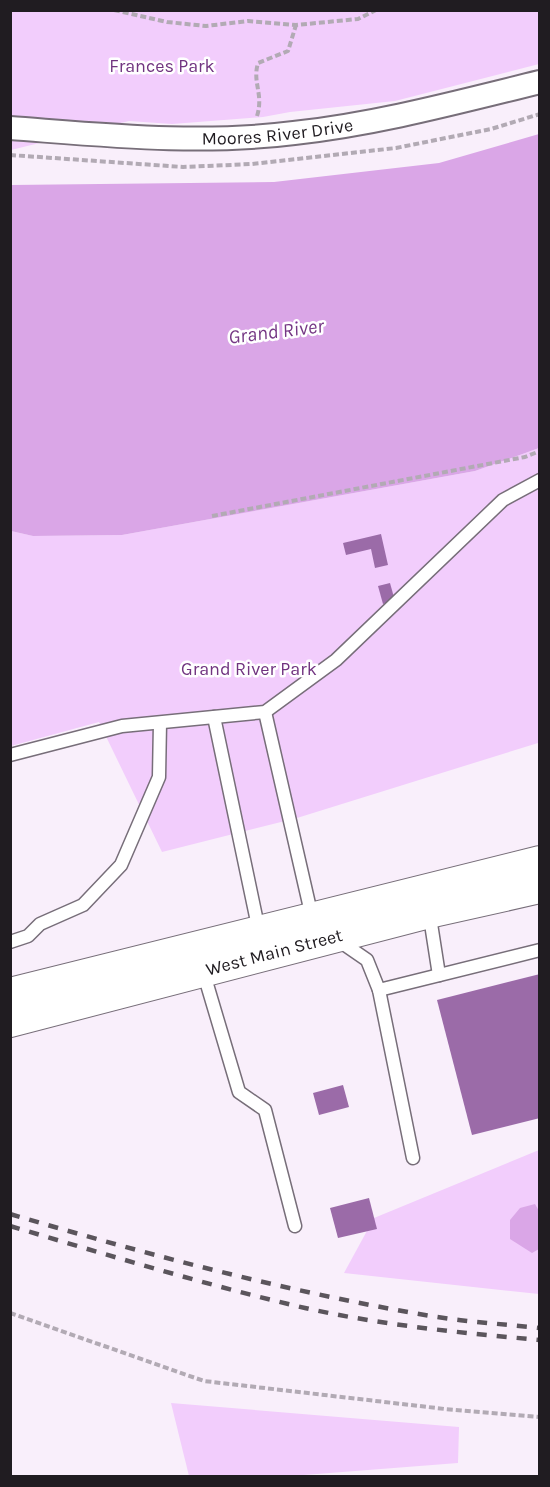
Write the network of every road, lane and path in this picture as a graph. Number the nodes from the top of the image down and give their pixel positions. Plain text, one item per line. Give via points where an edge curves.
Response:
1 (114, 10) edge
2 (376, 10) edge
3 (296, 25) junction
4 (540, 82) edge
5 (540, 114) edge
6 (10, 128) edge
7 (251, 136) junction
8 (10, 155) edge
9 (252, 164) junction
10 (540, 451) edge
11 (540, 480) edge
12 (212, 516) dead end
13 (265, 712) junction
14 (214, 717) junction
15 (160, 723) junction
16 (10, 755) edge
17 (540, 862) edge
18 (540, 887) edge
19 (425, 902) junction
20 (324, 923) junction
21 (259, 932) junction
22 (10, 942) edge
23 (540, 950) edge
24 (199, 959) junction
25 (439, 975) junction
26 (379, 990) junction
27 (10, 994) edge
28 (10, 1021) edge
29 (413, 1158) dead end
30 (295, 1226) dead end
31 (10, 1313) edge
32 (540, 1417) edge

1 - 3 path via 206,26 248,21
2 - 3 path via 358,19
3 - 7 path via 288,51 258,63 254,75 261,96
4 - 7 street, Moores River Drive via 345,126
5 - 9 path via 491,129 396,148
6 - 7 street, Moores River Drive via 178,139
7 - 9 path
8 - 9 path via 183,167
10 - 12 path
11 - 13 lane via 503,500 336,660
13 - 14 lane
13 - 20 lane
14 - 15 lane
14 - 21 lane
15 - 16 lane via 123,726
15 - 22 lane via 159,777 121,865 83,905
17 - 19 main road, West Main Street
18 - 19 main road, West Main Street
19 - 20 main road, West Main Street
19 - 25 lane
20 - 21 main road, West Main Street
20 - 24 main road, West Main Street
20 - 26 lane via 367,960
21 - 24 main road, West Main Street
23 - 25 lane
24 - 27 main road, West Main Street
24 - 28 main road, West Main Street
24 - 30 lane via 239,1092 265,1110
25 - 26 lane
26 - 29 lane
31 - 32 path via 204,1381

